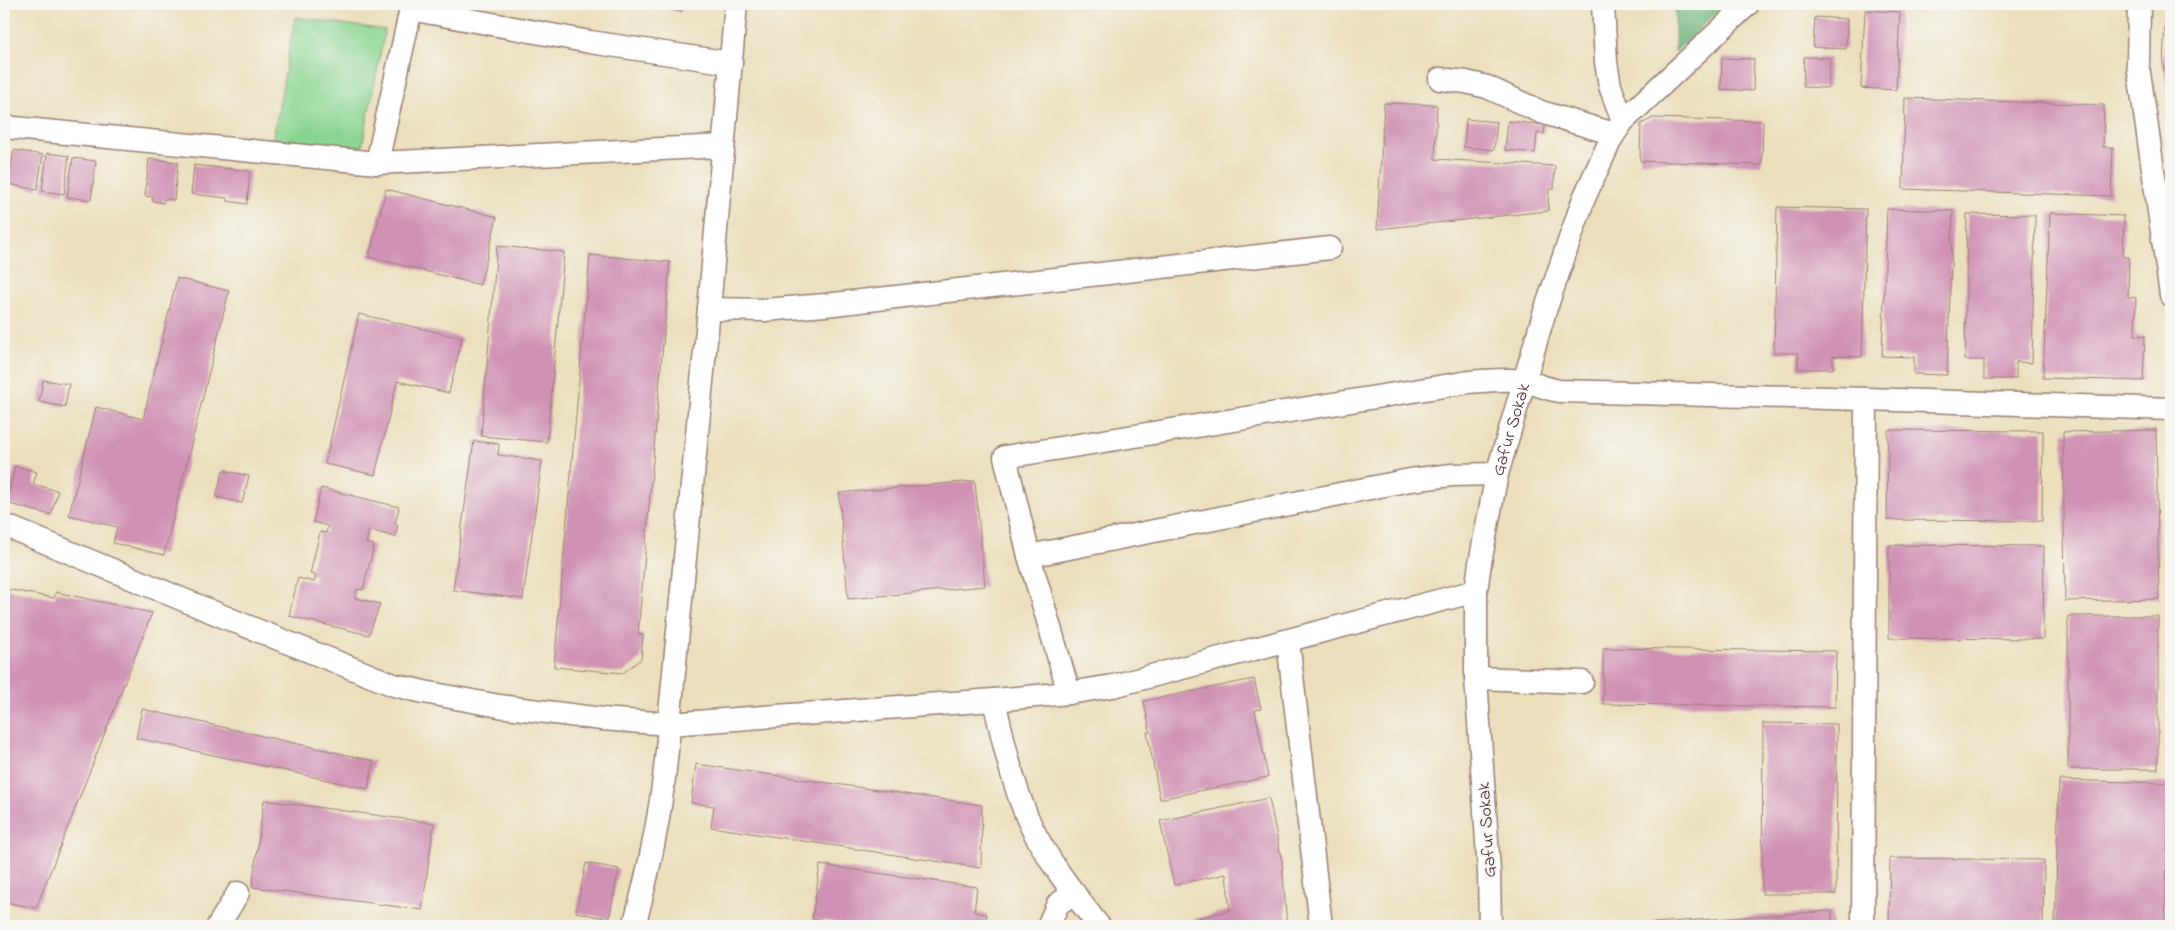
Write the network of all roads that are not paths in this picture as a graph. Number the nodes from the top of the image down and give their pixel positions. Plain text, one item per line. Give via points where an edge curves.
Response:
1 (736, 4) edge
2 (1603, 4) edge
3 (1748, 4) edge
4 (2139, 4) edge
5 (411, 6) edge
6 (730, 63) junction
7 (1440, 79) dead end
8 (4, 127) edge
9 (1619, 128) junction
10 (723, 146) junction
11 (377, 163) junction
12 (1330, 248) dead end
13 (2171, 295) edge
14 (709, 309) junction
15 (1525, 382) junction
16 (1866, 399) junction
17 (2171, 410) edge
18 (1497, 474) junction
19 (4, 525) edge
20 (1029, 556) junction
21 (1476, 592) junction
22 (1288, 641) junction
23 (1476, 678) junction
24 (1582, 682) dead end
25 (1069, 693) junction
26 (994, 700) junction
27 (669, 724) junction
28 (1074, 893) junction
29 (238, 894) dead end
30 (218, 926) edge
31 (634, 926) edge
32 (1048, 926) edge
33 (1099, 926) edge
34 (1321, 926) edge
35 (1490, 926) edge
36 (1863, 926) edge

1 - 6 street
2 - 9 street via 1607,70
3 - 9 street, Gafur Sokak
4 - 13 street via 2138,65
5 - 6 street via 590,42
5 - 11 street
6 - 10 street
7 - 9 street via 1487,87 1541,112
8 - 11 street
9 - 15 street, Gafur Sokak via 1584,198 1544,314
10 - 11 street
10 - 14 street
12 - 14 street via 825,305 765,310
14 - 27 street
15 - 16 street via 1559,391
15 - 18 street, Gafur Sokak
15 - 20 street via 1469,382 1005,457
16 - 17 street
16 - 36 street
18 - 20 street via 1410,480
18 - 21 street, Gafur Sokak
19 - 27 street via 394,685 499,706
20 - 25 street
21 - 22 street
21 - 23 street, Gafur Sokak
22 - 25 street via 1112,686
22 - 34 street
23 - 24 street
23 - 35 street, Gafur Sokak
25 - 26 street
26 - 27 street
26 - 28 street via 1016,786 1032,827 1053,865
27 - 31 street via 653,848
28 - 32 street via 1058,904
28 - 33 street
29 - 30 street

